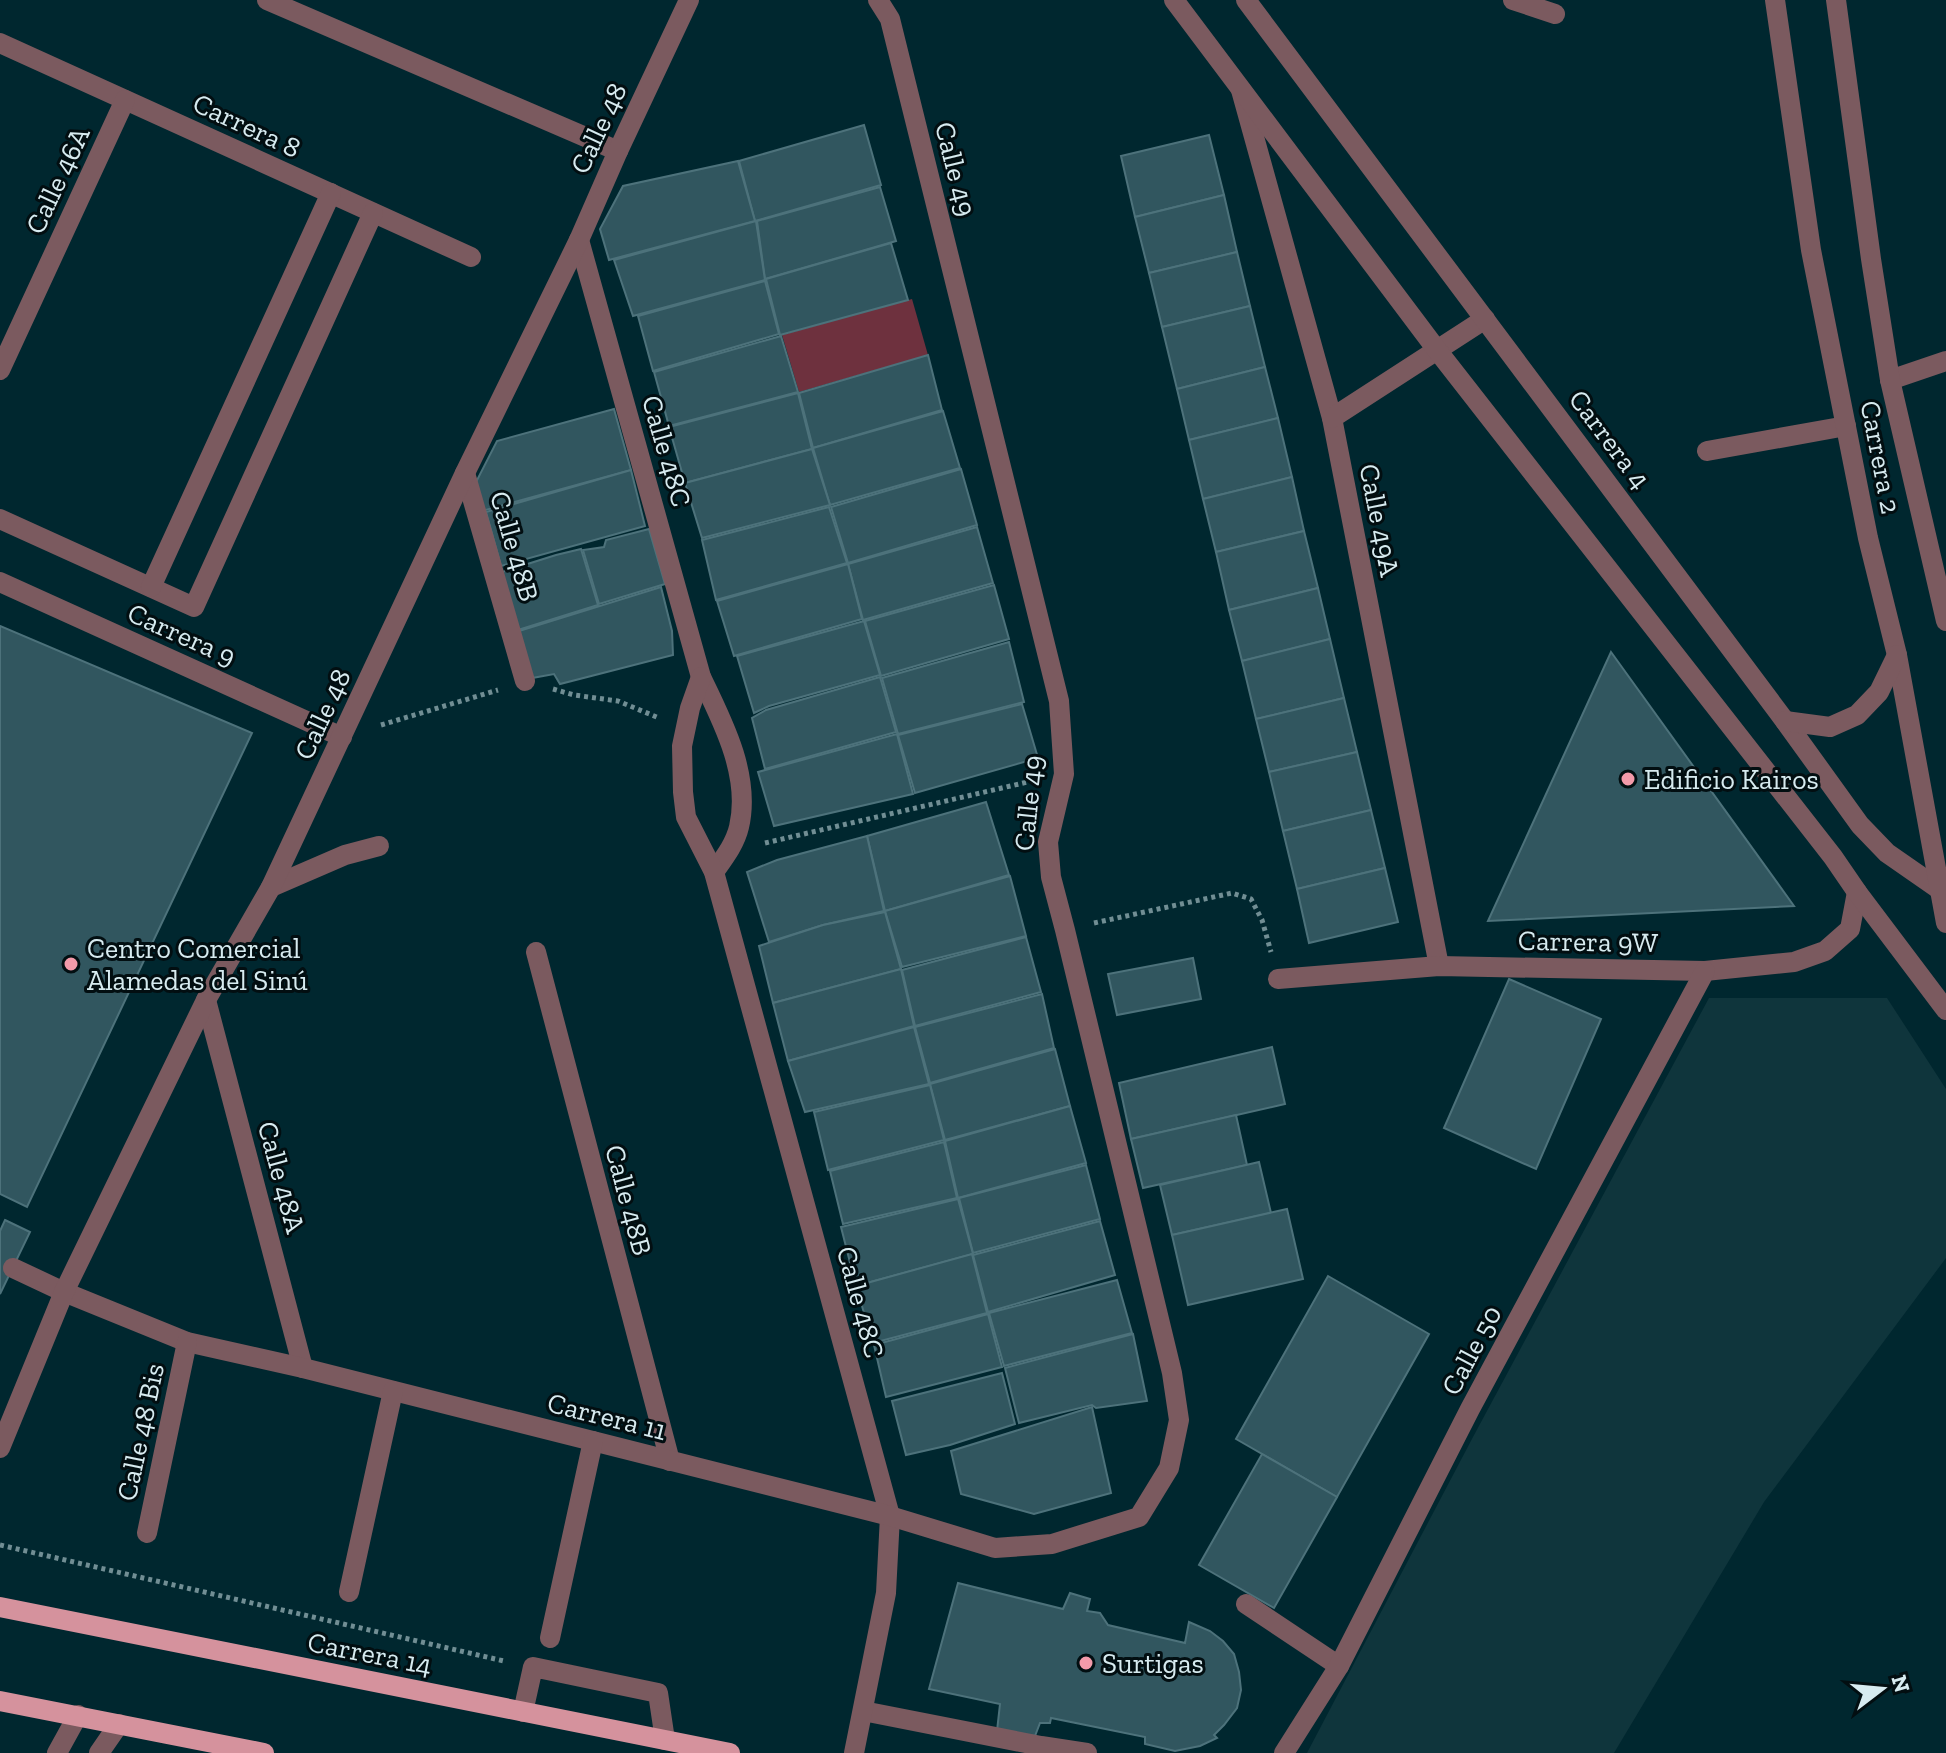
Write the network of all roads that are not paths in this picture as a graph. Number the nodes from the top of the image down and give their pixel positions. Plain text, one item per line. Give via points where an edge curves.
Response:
1 (267, 0) edge
2 (689, 0) edge
3 (878, 0) edge
4 (1174, 0) edge
5 (1246, 0) edge
6 (1513, 0) edge
7 (1775, 0) edge
8 (1836, 0) edge
9 (1555, 14) dead end
10 (0, 43) edge
11 (1241, 90) junction
12 (125, 100) junction
13 (618, 151) junction
14 (331, 193) junction
15 (373, 213) junction
16 (579, 240) junction
17 (471, 257) dead end
18 (1485, 319) junction
19 (1437, 350) junction
20 (1946, 361) edge
21 (0, 370) edge
22 (1890, 380) junction
23 (1332, 418) junction
24 (1846, 426) junction
25 (1707, 451) dead end
26 (465, 473) junction
27 (0, 519) edge
28 (0, 582) edge
29 (151, 587) junction
30 (1946, 621) edge
31 (1897, 655) junction
32 (701, 677) junction
33 (525, 681) dead end
34 (1785, 721) junction
35 (342, 737) junction
36 (379, 846) dead end
37 (714, 872) junction
38 (271, 887) junction
39 (1857, 892) junction
40 (1944, 892) edge
41 (1946, 923) edge
42 (536, 952) dead end
43 (1439, 966) junction
44 (1705, 971) junction
45 (1278, 979) road end
46 (206, 1000) junction
47 (1946, 1010) edge
48 (13, 1268) dead end
49 (64, 1292) junction
50 (187, 1342) junction
51 (303, 1368) junction
52 (393, 1391) junction
53 (593, 1441) junction
54 (0, 1448) edge
55 (670, 1461) junction
56 (890, 1516) junction
57 (1139, 1517) joint
58 (147, 1533) dead end
59 (349, 1592) dead end
60 (1246, 1604) dead end
61 (0, 1607) edge
62 (550, 1638) dead end
63 (1339, 1666) junction
64 (0, 1701) edge
65 (863, 1711) junction
66 (523, 1712) junction
67 (78, 1715) junction
68 (119, 1724) junction
69 (665, 1740) junction
70 (1040, 1749) edge
71 (57, 1753) edge
72 (99, 1753) edge
73 (264, 1753) edge
74 (730, 1753) edge
75 (854, 1753) edge
76 (1087, 1753) edge
77 (1284, 1753) edge

1 - 13 street
2 - 13 street, Calle 48
3 - 57 street, Calle 49 via 890,19 1059,701 1064,774 1048,842 1051,877 1179,1420 1169,1468
4 - 11 street
5 - 18 street, Carrera 4
6 - 9 street
7 - 24 street, Carrera 2 via 1811,250
8 - 22 street, Carrera 2
10 - 12 street, Carrera 8
11 - 19 street
11 - 23 street, Calle 49A
12 - 14 street, Carrera 8
12 - 21 street, Calle 46A
13 - 16 street, Calle 48
14 - 15 street, Carrera 8
14 - 29 street
15 - 17 street, Carrera 8
15 - 29 street, Carrera 9 via 194,607
16 - 26 street, Calle 48
16 - 32 street, Calle 48C
18 - 19 street
18 - 34 street, Carrera 4
19 - 23 street
19 - 39 street
20 - 22 street
22 - 30 street, Carrera 2
23 - 43 street, Calle 49A
24 - 25 street
24 - 31 street, Carrera 2
26 - 33 street, Calle 48B
26 - 35 street, Calle 48
27 - 29 street, Carrera 9
28 - 35 street, Carrera 9
31 - 34 street via 1879,692 1857,715 1830,727
31 - 40 street, Carrera 2
32 - 37 street, Calle 48C via 682,746 683,792 686,817
32 - 37 street, Calle 48C via 725,731 743,795 738,829
34 - 40 street, Carrera 4 via 1860,825 1887,853
35 - 38 street, Calle 48
36 - 38 street
37 - 56 street, Calle 48C
38 - 46 street, Calle 48
39 - 44 street, Carrera 9W via 1850,929 1825,951 1794,962
39 - 47 street
40 - 41 street, Carrera 2
42 - 55 street, Calle 48B
43 - 44 street, Carrera 9W
43 - 45 street, Carrera 9W
44 - 63 street, Calle 50
46 - 49 street, Calle 48
46 - 51 street, Calle 48A
48 - 49 street, Carrera 11
49 - 50 street, Carrera 11
49 - 54 street, Calle 48
50 - 51 street, Carrera 11
50 - 58 street, Calle 48 Bis
51 - 52 street, Carrera 11
52 - 53 street, Carrera 11
52 - 59 street
53 - 55 street, Carrera 11
53 - 62 street
55 - 56 street, Carrera 11
56 - 57 street, Carrera 11 via 995,1548 1052,1544
56 - 65 street, Calle 48C via 886,1593
60 - 63 street
61 - 66 main road, Carrera 14
63 - 77 street, Calle 50
64 - 67 main road
65 - 70 street
65 - 75 street, Calle 48C
66 - 69 main road, Carrera 14
66 - 69 street via 533,1667 658,1693
67 - 68 main road
67 - 71 street
68 - 72 street
68 - 73 main road
69 - 74 main road, Carrera 14
70 - 76 street

